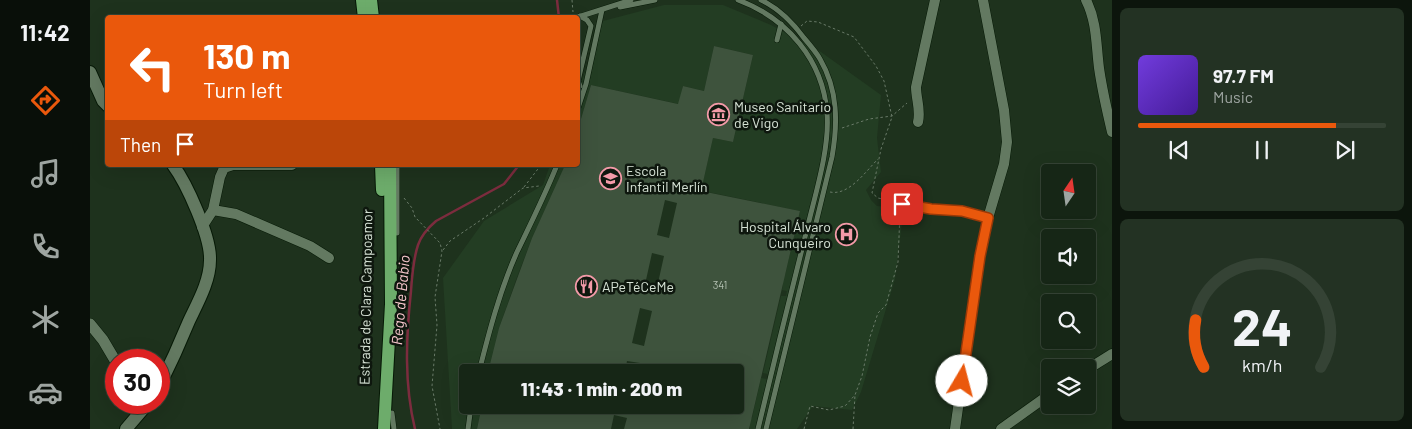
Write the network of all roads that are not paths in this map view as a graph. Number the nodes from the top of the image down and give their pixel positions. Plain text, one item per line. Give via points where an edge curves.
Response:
1 (362, 0) edge
2 (371, 0) edge
3 (630, 0) edge
4 (654, 0) edge
5 (738, 0) edge
6 (761, 0) edge
7 (935, 0) edge
8 (983, 0) edge
9 (1086, 0) edge
10 (602, 10) junction
11 (364, 15) edge
12 (374, 15) edge
13 (580, 16) edge
14 (580, 18) edge
15 (781, 24) junction
16 (777, 40) dead end
17 (90, 72) edge
18 (580, 73) edge
19 (580, 102) edge
20 (105, 103) edge
21 (918, 122) dead end
22 (1112, 132) edge
23 (174, 167) edge
24 (227, 167) edge
25 (381, 167) edge
26 (390, 167) edge
27 (397, 167) edge
28 (556, 167) edge
29 (902, 204) road end
30 (391, 208) junction
31 (213, 210) junction
32 (988, 218) junction
33 (202, 227) junction
34 (397, 233) junction
35 (329, 258) dead end
36 (90, 324) edge
37 (108, 349) edge
38 (1112, 354) edge
39 (170, 363) edge
40 (481, 364) edge
41 (1096, 364) edge
42 (1041, 401) edge
43 (138, 414) edge
44 (470, 414) edge
45 (1007, 427) edge
46 (126, 429) edge
47 (376, 429) edge
48 (384, 429) edge
49 (392, 429) edge
50 (468, 429) edge
51 (758, 429) edge
52 (766, 429) edge
53 (955, 429) edge

1 - 11 main road
2 - 12 main road
3 - 10 lane
4 - 10 lane
5 - 15 lane
6 - 52 lane via 784,15 820,59 835,103 836,128 824,191
7 - 21 street via 920,67 916,97 920,112
8 - 32 street via 1007,142
9 - 22 street via 1095,25 1102,85
10 - 13 lane
10 - 19 lane
14 - 18 lane via 587,20 591,26
15 - 16 lane
15 - 51 lane via 804,50 819,77 827,113 827,132
17 - 20 main road
23 - 33 main road via 186,186
24 - 31 street via 222,172
25 - 47 main road, Estrada de Clara Campoamor via 383,291
26 - 30 main road, Estrada de Clara Campoamor
27 - 34 lane
28 - 40 lane via 507,279
29 - 32 street via 962,211
30 - 34 main road, Estrada de Clara Campoamor
30 - 48 main road, Estrada de Clara Campoamor via 391,304
31 - 33 street
31 - 35 street via 236,214 310,246
32 - 53 street
33 - 39 main road via 210,259 208,272 203,291
34 - 49 main road, Estrada de Clara Campoamor
36 - 37 street
38 - 41 street
42 - 45 street
43 - 46 main road
44 - 50 lane

